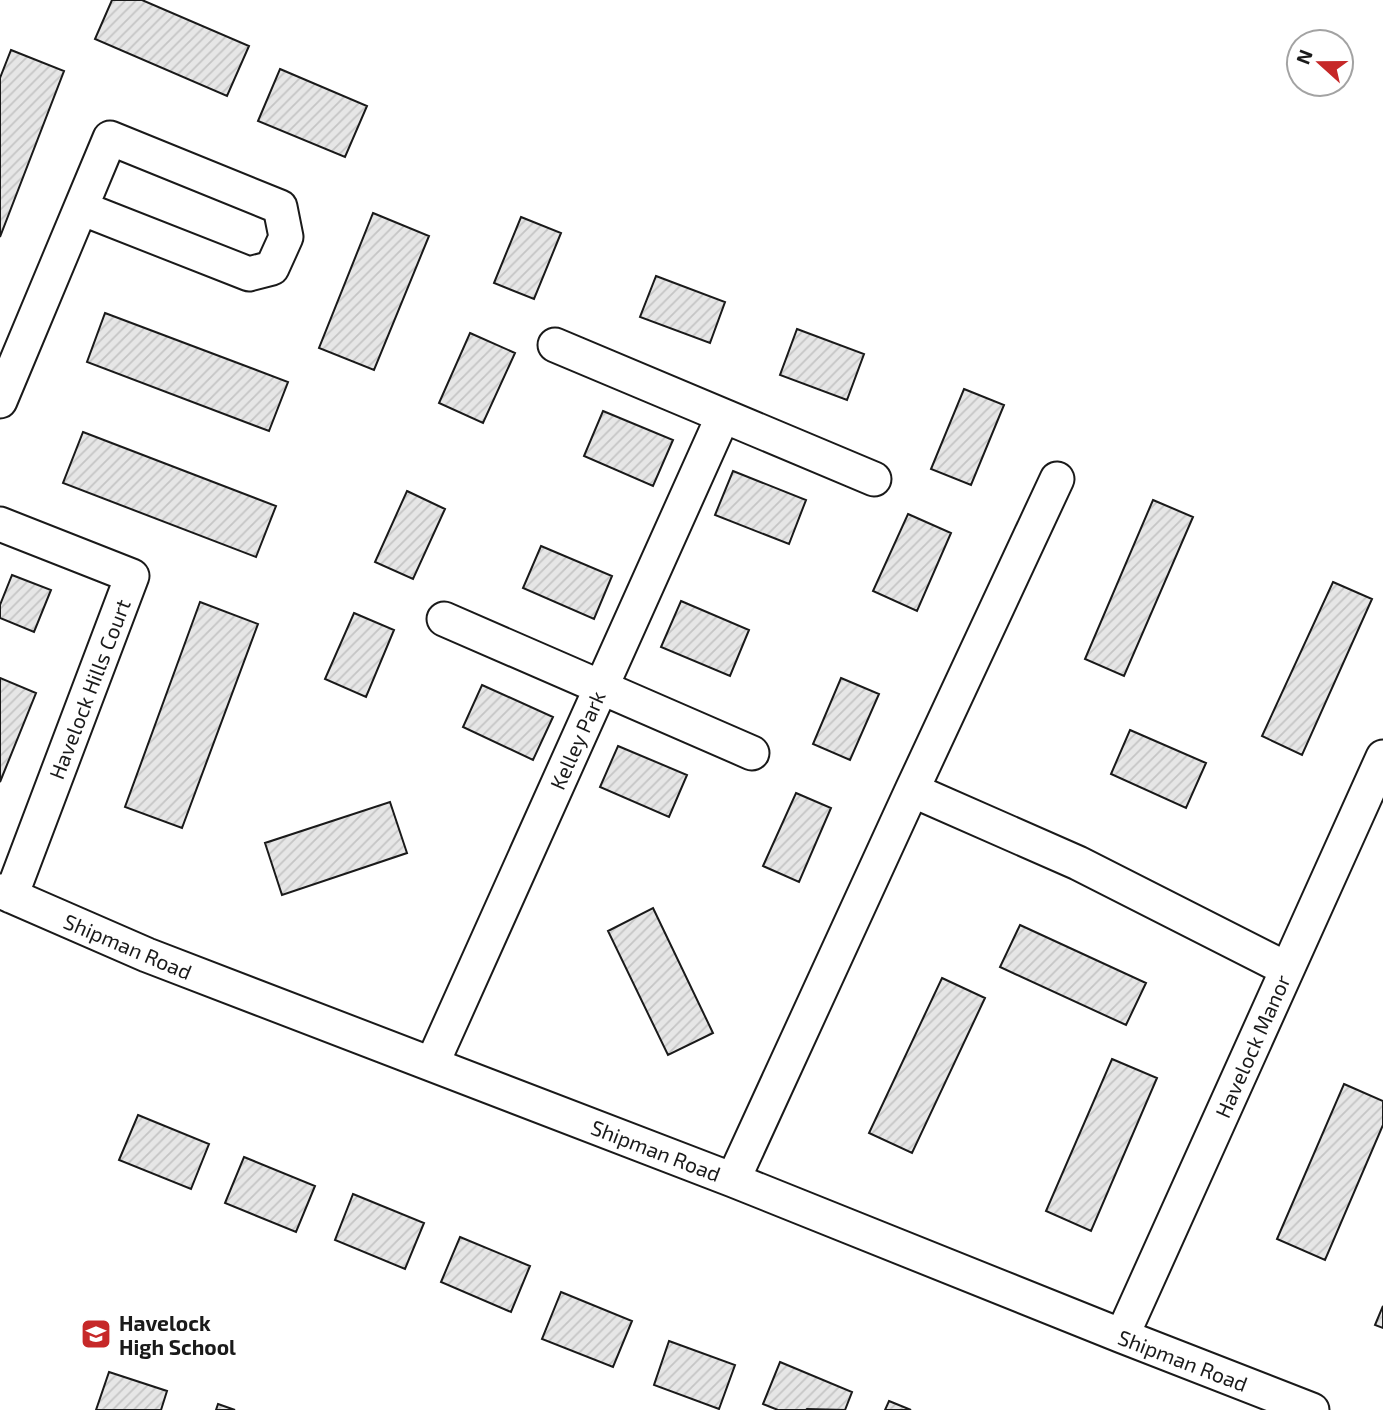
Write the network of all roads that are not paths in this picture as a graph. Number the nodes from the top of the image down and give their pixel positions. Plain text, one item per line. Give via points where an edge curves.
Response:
1 (81, 208) junction
2 (555, 345) dead end
3 (0, 401) edge
4 (723, 416) junction
5 (874, 479) dead end
6 (1057, 479) dead end
7 (0, 524) edge
8 (444, 619) dead end
9 (601, 687) junction
10 (752, 753) dead end
11 (1383, 757) edge
12 (912, 790) junction
13 (5, 894) edge
14 (1287, 969) junction
15 (432, 1064) junction
16 (733, 1180) junction
17 (1122, 1336) junction
18 (1312, 1410) edge

1 - 1 street via 110,138 280,207 286,237 272,268 249,274
1 - 3 street
2 - 4 street
4 - 5 street
4 - 9 street, Kelley Park
6 - 12 street
7 - 13 street, Havelock Hills Court via 132,576
8 - 9 street
9 - 10 street
9 - 15 street, Kelley Park
11 - 14 street, Havelock Manor
12 - 14 street via 1078,863
12 - 16 street
13 - 15 street, Shipman Road via 147,955
14 - 17 street, Havelock Manor
15 - 16 street, Shipman Road
16 - 17 street, Shipman Road
17 - 18 street, Shipman Road

